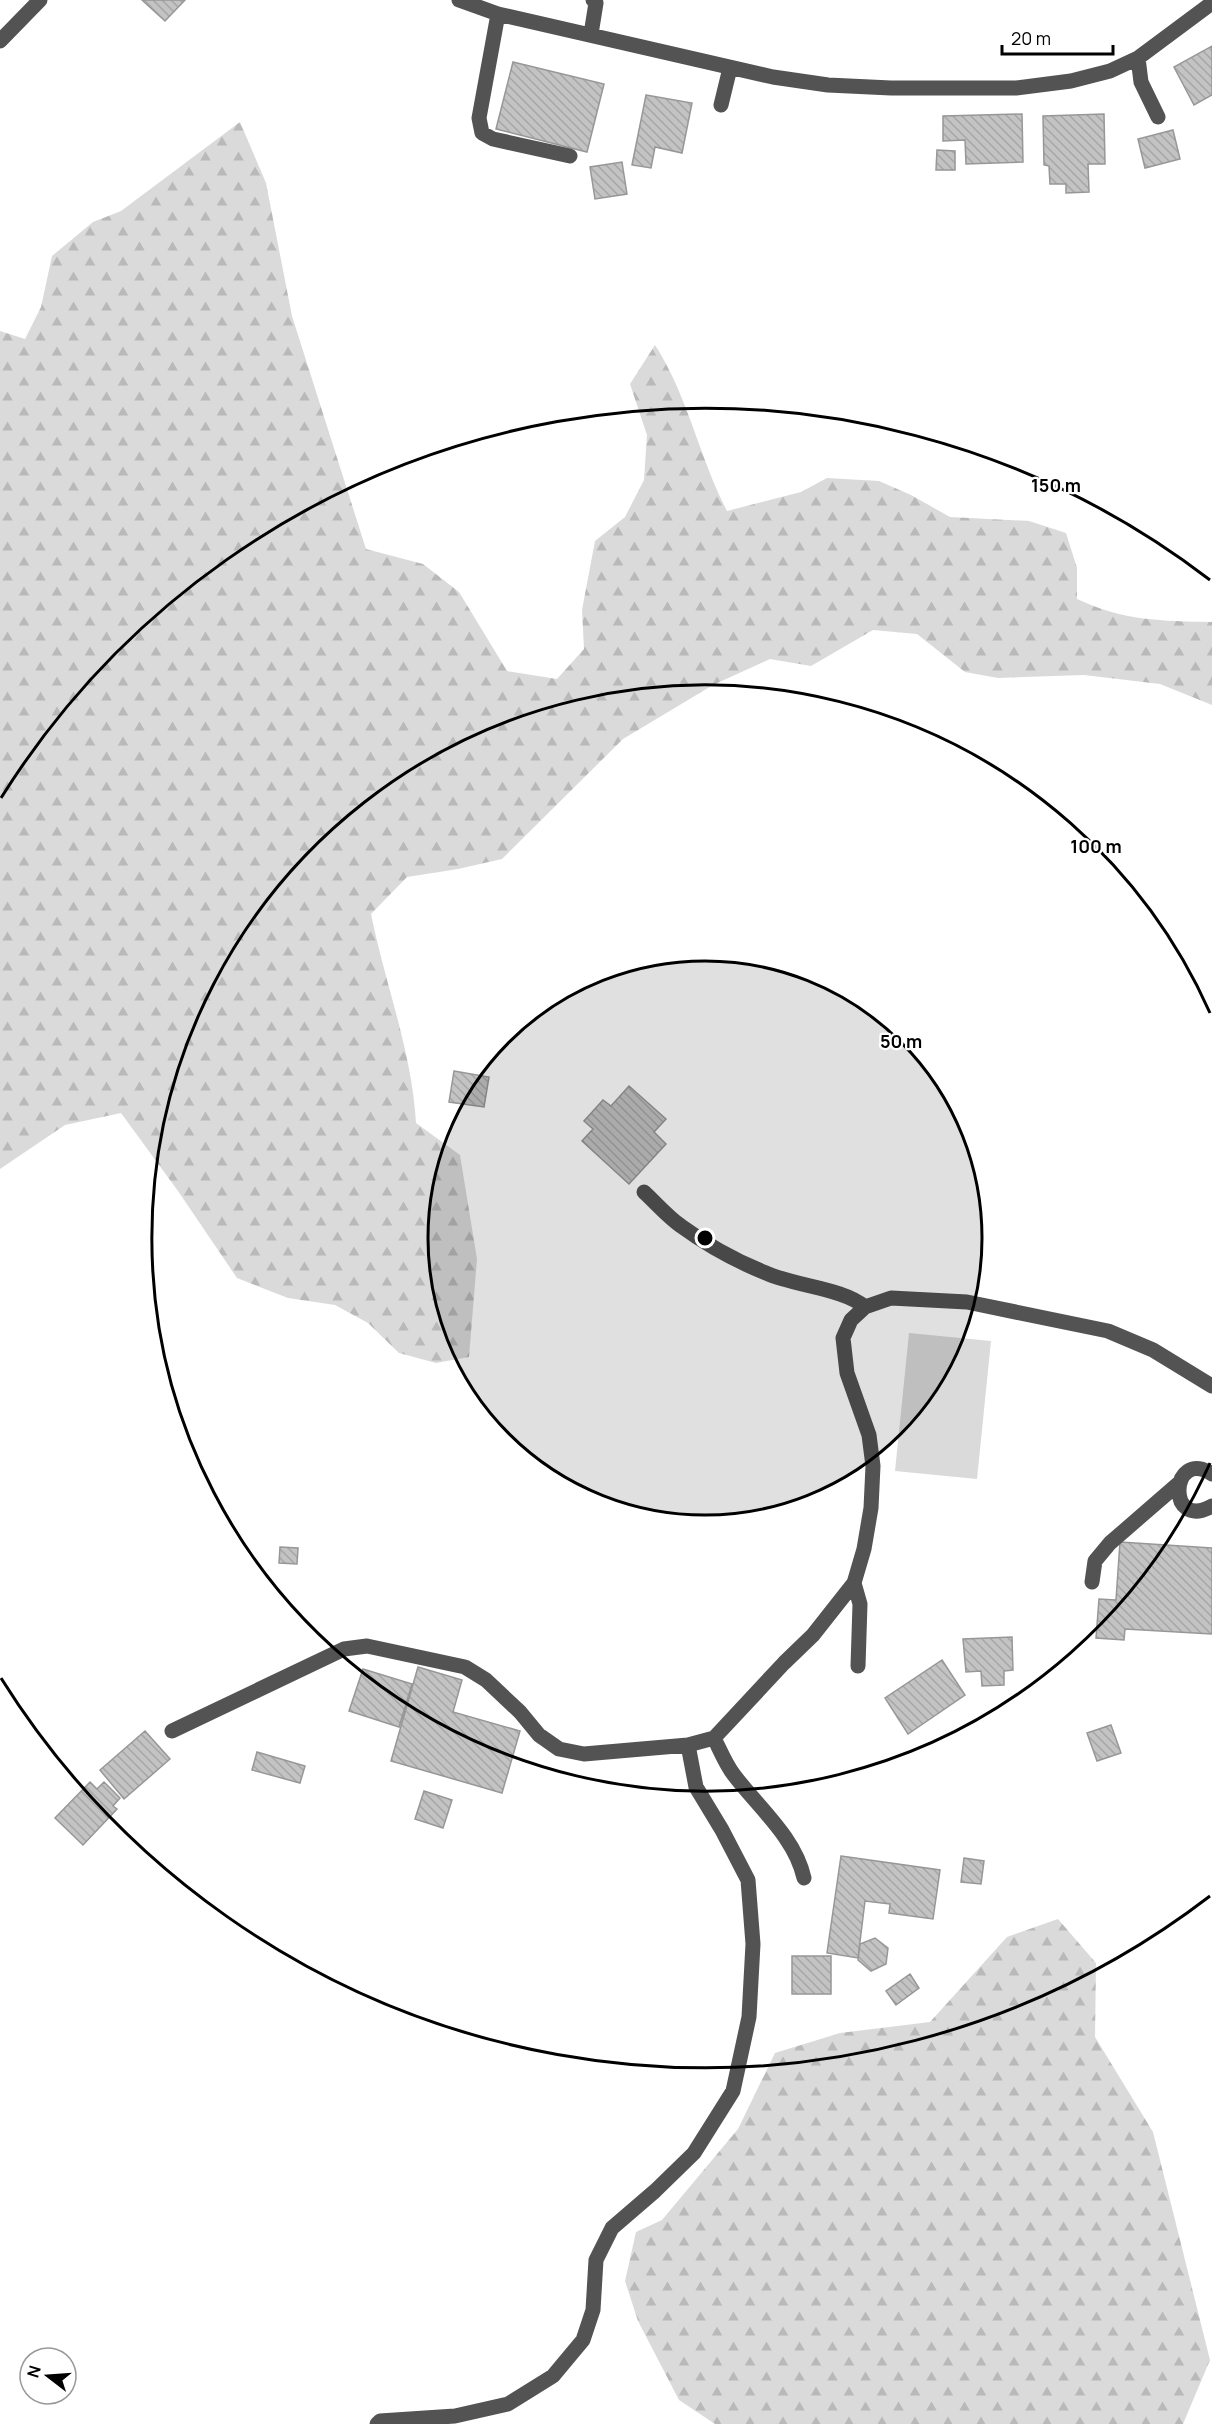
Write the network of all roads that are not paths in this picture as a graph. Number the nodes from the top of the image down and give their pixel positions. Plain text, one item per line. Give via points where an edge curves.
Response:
1 (40, 0) edge
2 (459, 0) edge
3 (593, 0) edge
4 (1212, 3) edge
5 (498, 14) junction
6 (591, 34) junction
7 (0, 41) edge
8 (1138, 58) junction
9 (730, 68) junction
10 (721, 105) dead end
11 (1158, 117) dead end
12 (570, 156) dead end
13 (644, 1192) dead end
14 (865, 1307) junction
15 (1212, 1386) edge
16 (1212, 1474) edge
17 (1178, 1484) junction
18 (1212, 1506) edge
19 (1092, 1582) dead end
20 (854, 1583) junction
21 (858, 1666) dead end
22 (172, 1731) dead end
23 (714, 1738) junction
24 (688, 1745) junction
25 (804, 1878) dead end
26 (377, 2424) edge

1 - 7 street
2 - 5 street
3 - 6 street via 596,15
4 - 8 street
5 - 6 street
5 - 12 street via 479,118 482,133
6 - 9 street
8 - 9 street via 1081,79 1016,88 828,85
8 - 11 street via 1141,82
9 - 10 street
13 - 14 street via 680,1225 715,1248 766,1274 856,1300
14 - 15 street via 891,1298 967,1302 1108,1331 1153,1350
14 - 20 street via 850,1320 843,1338 847,1373 869,1435 873,1466 871,1508
16 - 17 street via 1198,1469 1190,1471
17 - 18 street via 1180,1501 1187,1507 1195,1511
17 - 19 street via 1110,1542 1095,1561
20 - 21 street via 860,1604
20 - 23 street via 813,1635
22 - 24 street via 344,1649 367,1646 465,1667 486,1680 539,1736 559,1749 584,1754
23 - 24 street
23 - 25 street via 732,1773 776,1825 800,1861
24 - 26 street via 696,1787 748,1880 753,1944 749,2017 733,2091 694,2153 612,2228 596,2260 594,2310 583,2340 553,2376 508,2404 455,2416

